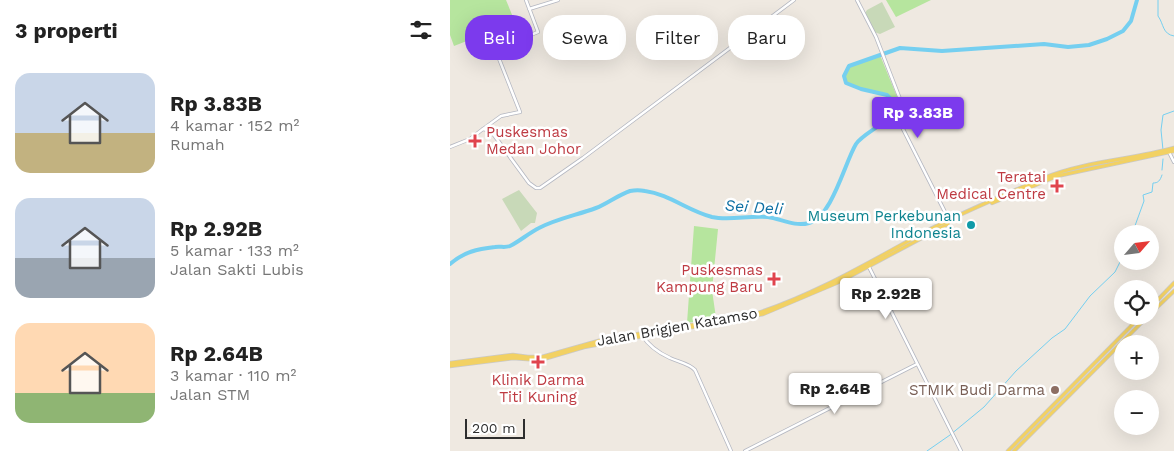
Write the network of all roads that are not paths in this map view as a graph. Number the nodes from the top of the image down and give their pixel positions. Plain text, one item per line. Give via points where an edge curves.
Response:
1 (526, 0) edge
2 (558, 0) edge
3 (794, 0) edge
4 (857, 0) edge
5 (529, 9) junction
6 (490, 123) junction
7 (483, 129) junction
8 (491, 131) junction
9 (450, 147) edge
10 (1174, 150) edge
11 (1167, 152) junction
12 (1174, 162) edge
13 (1006, 196) junction
14 (949, 221) junction
15 (868, 265) junction
16 (1174, 283) edge
17 (1174, 291) edge
18 (1159, 299) edge
19 (1159, 305) edge
20 (1132, 325) edge
21 (1139, 325) edge
22 (642, 334) junction
23 (450, 364) edge
24 (917, 364) junction
25 (731, 451) edge
26 (745, 451) edge
27 (961, 451) edge
28 (1008, 451) edge
29 (1014, 451) edge

1 - 5 street
2 - 5 street
3 - 8 street via 540,188 529,183
4 - 14 street via 876,37 904,109 901,126
5 - 6 street via 538,32 496,51 520,112 503,115
6 - 7 street
6 - 8 street
7 - 8 street
7 - 9 street via 470,139
10 - 11 main road, Jalan Brigjen Katamso
11 - 12 street
11 - 13 main road, Jalan Brigjen Katamso via 1060,172
13 - 14 main road, Jalan Brigjen Katamso
13 - 15 main road, Jalan Brigjen Katamso
14 - 15 main road, Jalan Brigjen Katamso
15 - 22 main road, Jalan Brigjen Katamso via 841,281 763,314
15 - 24 street
16 - 18 main road
17 - 19 main road
20 - 28 main road
21 - 29 main road
22 - 23 main road, Jalan Brigjen Katamso via 540,357 513,355
22 - 25 street via 664,355 695,370
24 - 26 street
24 - 27 street

